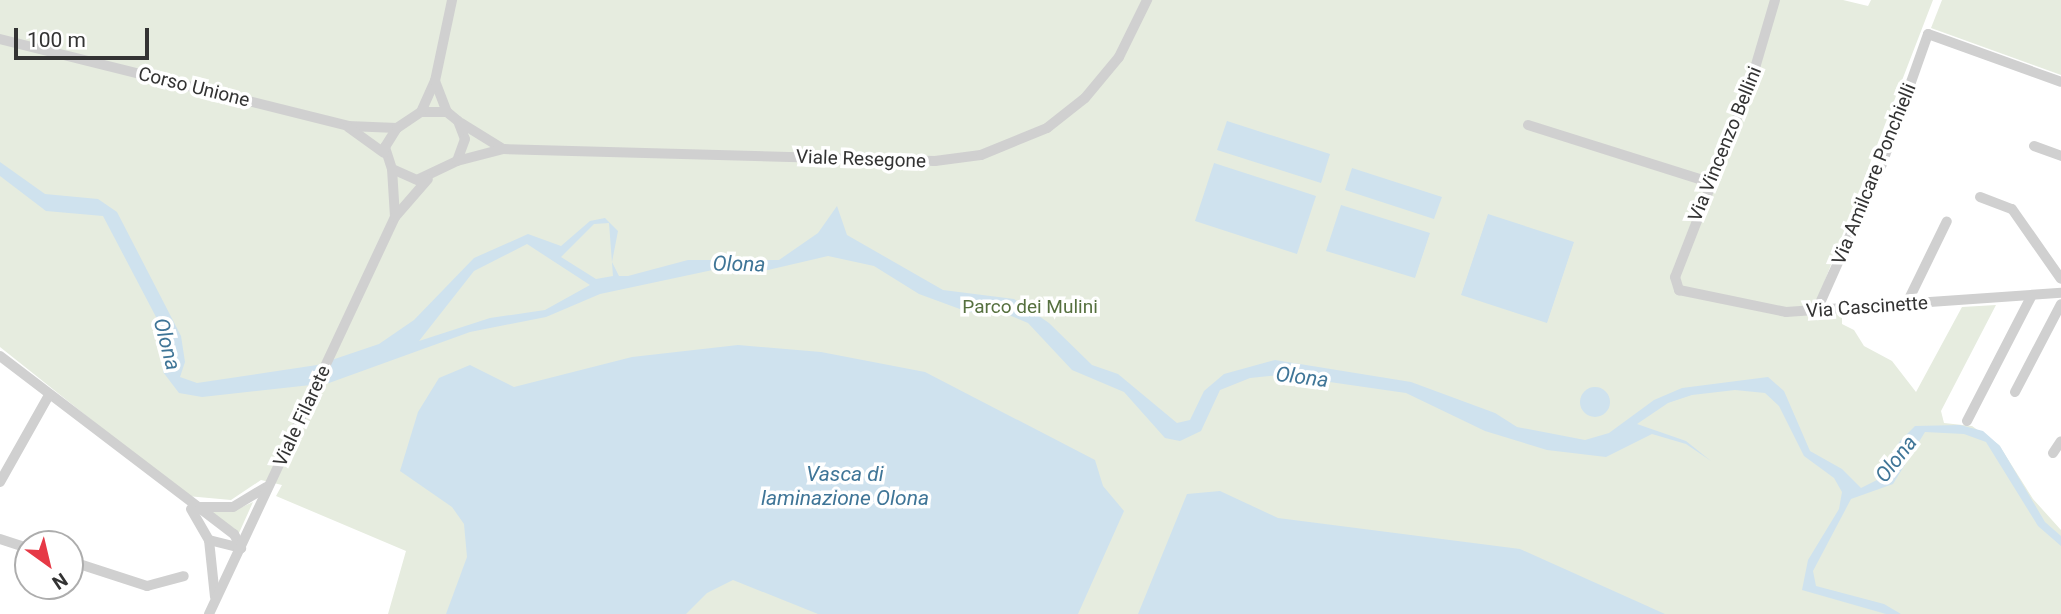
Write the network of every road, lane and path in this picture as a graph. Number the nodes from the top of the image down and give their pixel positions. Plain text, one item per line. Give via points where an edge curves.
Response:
1 (452, 0) edge
2 (1147, 0) edge
3 (1775, 0) edge
4 (0, 39) edge
5 (435, 81) junction
6 (2061, 82) edge
7 (421, 112) junction
8 (447, 112) junction
9 (458, 121) junction
10 (1528, 125) dead end
11 (348, 126) junction
12 (397, 128) junction
13 (2034, 146) dead end
14 (503, 149) junction
15 (384, 153) junction
16 (2061, 156) edge
17 (457, 161) junction
18 (392, 169) junction
19 (428, 178) junction
20 (1709, 183) junction
21 (1979, 197) dead end
22 (395, 217) junction
23 (1947, 221) dead end
24 (2061, 279) edge
25 (1676, 287) joint
26 (2061, 293) edge
27 (2032, 295) junction
28 (2061, 304) edge
29 (1906, 305) junction
30 (1816, 312) junction
31 (0, 356) edge
32 (2015, 392) dead end
33 (49, 395) junction
34 (1967, 421) dead end
35 (2061, 440) edge
36 (2053, 453) dead end
37 (4, 462) edge
38 (0, 482) edge
39 (270, 484) junction
40 (189, 505) junction
41 (209, 540) junction
42 (241, 548) junction
43 (84, 566) edge
44 (184, 576) dead end
45 (216, 601) junction
46 (209, 614) edge

1 - 5 street
2 - 14 street, Viale Resegone via 1119,57 1085,98 1047,128 981,156 935,161
3 - 20 street, Via Vincenzo Bellini via 1758,61
4 - 11 street, Corso Unione
5 - 7 street
5 - 8 street
6 - 30 street, Via Amilcare Ponchielli via 1928,34 1882,164
7 - 8 street
7 - 12 street
8 - 9 street
9 - 14 street
9 - 17 street via 465,139
10 - 20 street
11 - 12 street, Corso Unione
11 - 15 street, Corso Unione
12 - 15 street
13 - 16 street
14 - 17 street, Viale Resegone
15 - 18 street
17 - 19 street
18 - 19 street via 410,179
18 - 22 street, Viale Filarete
19 - 22 street, Viale Filarete
20 - 25 street, Via Vincenzo Bellini
21 - 24 street via 2011,209
22 - 39 street, Viale Filarete
23 - 29 street
25 - 30 street, Via Cascinette via 1786,313
26 - 27 street, Via Cascinette
27 - 29 street, Via Cascinette
27 - 34 street
28 - 32 street
29 - 30 street, Via Cascinette
31 - 33 street
33 - 37 street
33 - 40 street
35 - 36 street
37 - 38 street
39 - 40 street via 233,508
39 - 42 street, Viale Filarete
40 - 41 street
40 - 42 street via 234,534
41 - 42 street
41 - 45 street
42 - 45 street, Viale Filarete
43 - 44 street via 147,586
45 - 46 street, Viale Filarete

